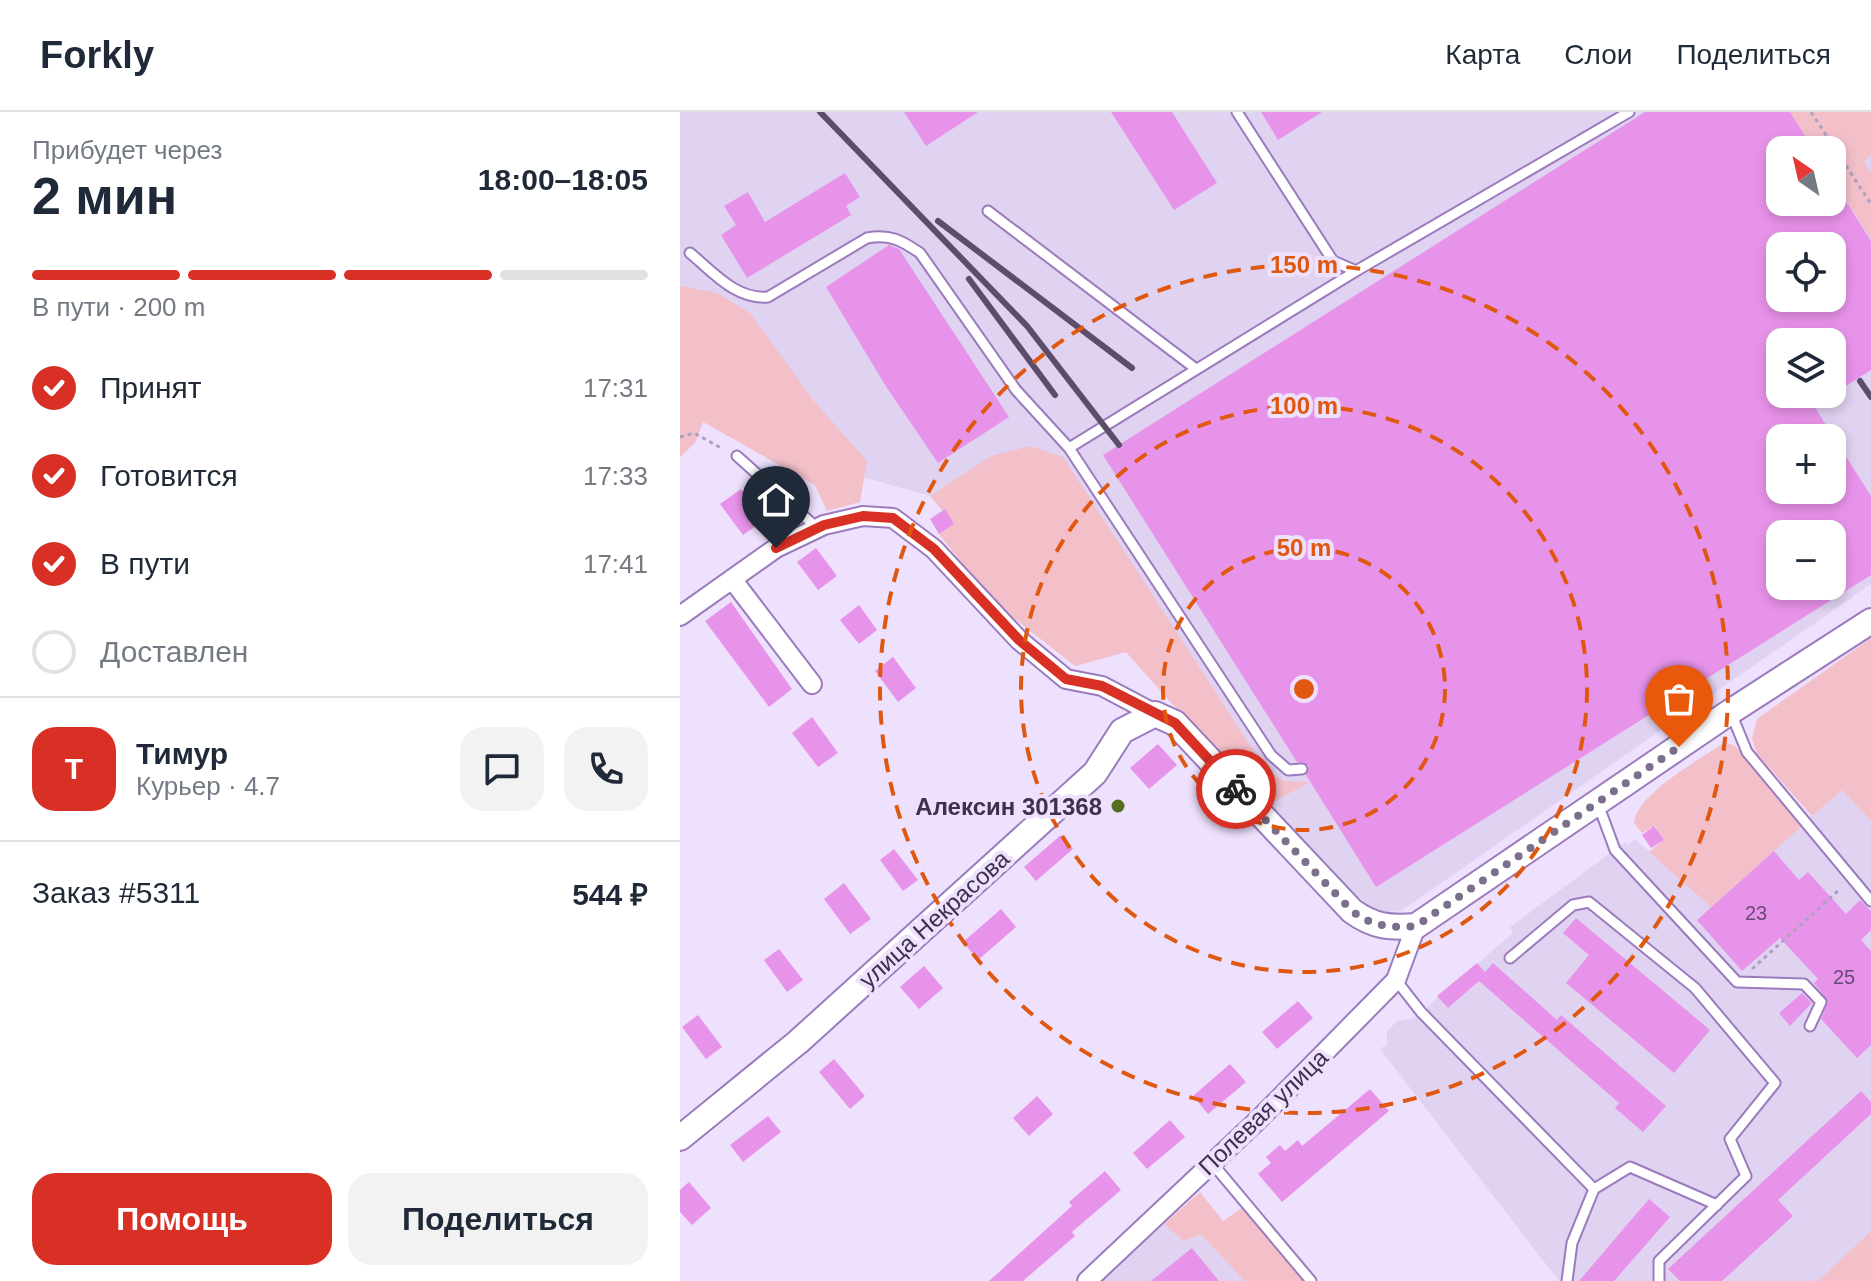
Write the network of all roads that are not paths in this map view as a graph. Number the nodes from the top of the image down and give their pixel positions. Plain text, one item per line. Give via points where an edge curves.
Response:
1 (1237, 112) edge
2 (1629, 112) edge
3 (988, 211) dead end
4 (690, 253) dead end
5 (1356, 271) junction
6 (1196, 369) junction
7 (1069, 448) junction
8 (737, 456) road end
9 (817, 528) junction
10 (732, 579) junction
11 (680, 616) edge
12 (1871, 621) edge
13 (812, 684) dead end
14 (1730, 712) junction
15 (1155, 714) junction
16 (1302, 769) dead end
17 (1598, 804) junction
18 (1871, 901) edge
19 (1416, 926) junction
20 (1510, 958) dead end
21 (1396, 980) junction
22 (1810, 1026) dead end
23 (680, 1138) edge
24 (1212, 1163) junction
25 (1594, 1189) junction
26 (1717, 1205) junction
27 (1087, 1281) edge
28 (1311, 1281) edge
29 (1567, 1281) edge
30 (1659, 1281) edge

1 - 5 lane via 1333,261
2 - 5 lane
3 - 6 lane
4 - 7 lane via 735,291 757,298 768,297 867,238 900,239 920,253 1016,390
5 - 6 lane
6 - 7 lane
7 - 16 lane via 1271,755 1288,770
8 - 9 lane
9 - 10 street
9 - 15 street via 863,516 893,518 934,549 1019,640 1066,679 1102,686
10 - 11 street
10 - 13 street
12 - 14 main road
14 - 17 main road
14 - 18 lane via 1747,752
15 - 19 main road via 1175,723 1352,911 1369,923 1390,928
15 - 23 main road, улица Некрасова via 1122,731 1095,773 798,1042
17 - 19 main road
17 - 22 lane via 1615,850 1737,982 1804,984 1821,1002
19 - 21 street, Полевая улица
20 - 26 lane via 1573,905 1589,902 1695,988 1775,1083 1730,1139 1746,1176
21 - 24 street, Полевая улица
21 - 25 lane
24 - 27 street, Полевая улица
24 - 28 lane
25 - 26 lane via 1630,1167
25 - 29 lane via 1572,1243
26 - 30 lane via 1659,1261

